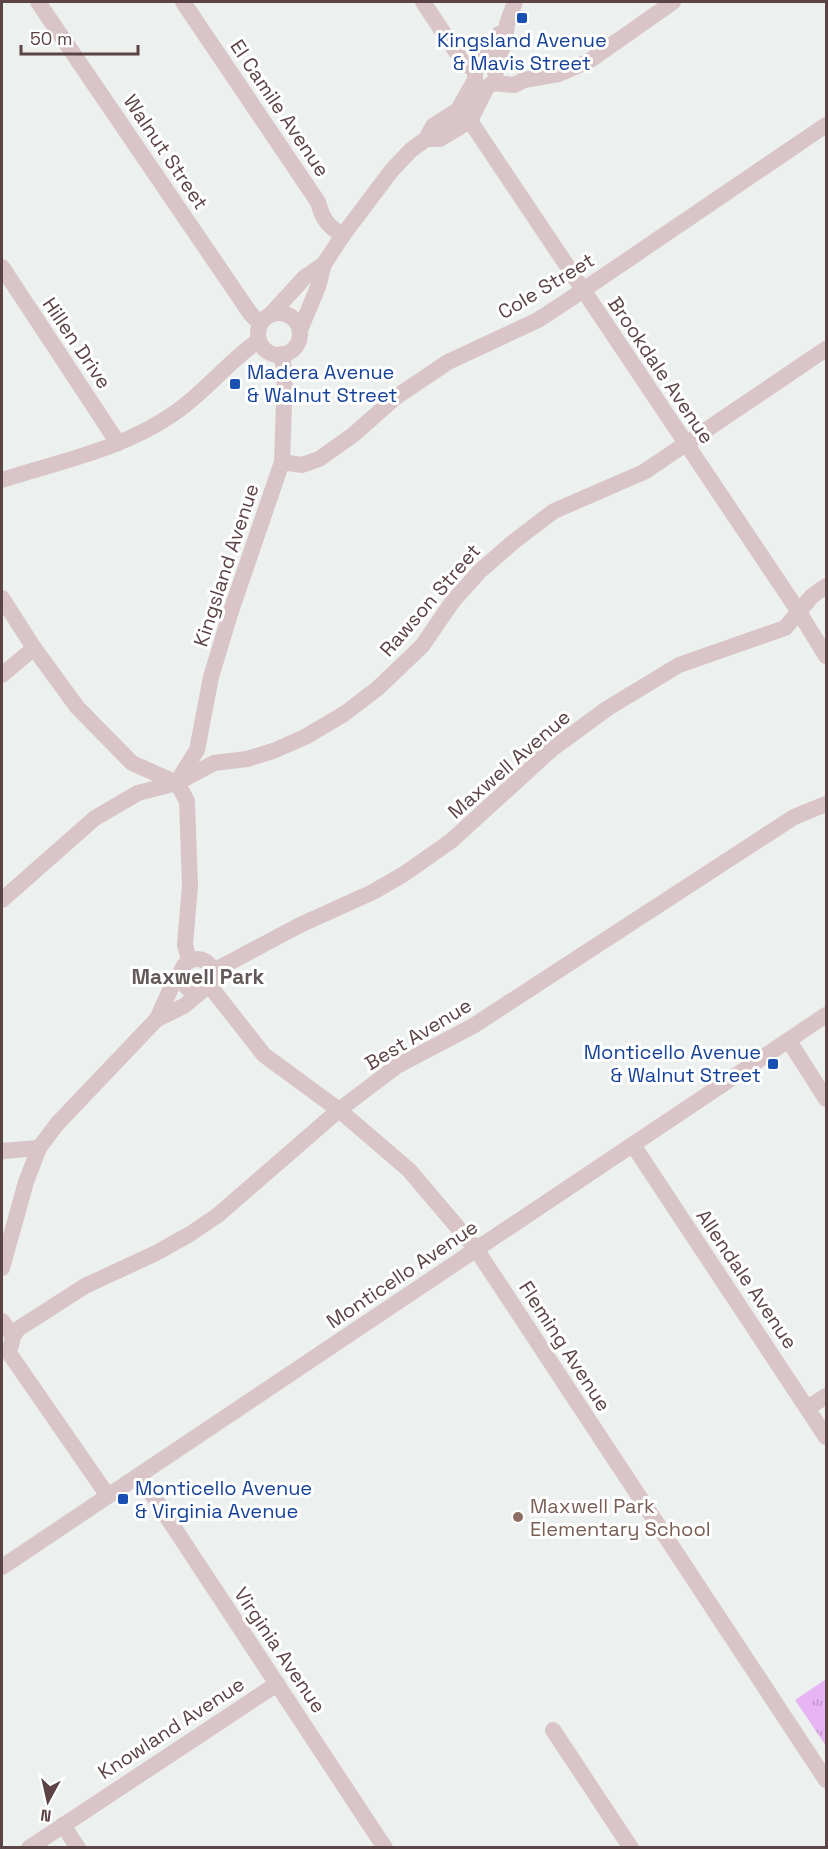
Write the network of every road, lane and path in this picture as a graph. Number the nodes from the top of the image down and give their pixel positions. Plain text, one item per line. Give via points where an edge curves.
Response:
1 (38, 2) edge
2 (183, 2) edge
3 (423, 2) edge
4 (515, 2) edge
5 (673, 2) edge
6 (486, 76) junction
7 (464, 116) junction
8 (826, 125) edge
9 (343, 235) junction
10 (324, 264) junction
11 (2, 267) edge
12 (583, 290) junction
13 (263, 326) junction
14 (300, 330) junction
15 (826, 349) edge
16 (281, 354) junction
17 (118, 443) junction
18 (686, 445) junction
19 (282, 462) junction
20 (2, 480) edge
21 (826, 586) edge
22 (2, 598) edge
23 (799, 612) junction
24 (34, 648) junction
25 (826, 656) edge
26 (2, 675) edge
27 (177, 783) junction
28 (826, 804) edge
29 (2, 900) edge
30 (185, 967) junction
31 (208, 981) junction
32 (826, 1015) edge
33 (157, 1019) junction
34 (789, 1041) junction
35 (826, 1099) edge
36 (339, 1110) junction
37 (633, 1145) junction
38 (39, 1148) junction
39 (2, 1151) edge
40 (476, 1249) junction
41 (2, 1268) edge
42 (2, 1322) edge
43 (7, 1346) edge
44 (826, 1396) edge
45 (808, 1408) junction
46 (826, 1437) edge
47 (140, 1476) junction
48 (108, 1496) junction
49 (2, 1567) edge
50 (277, 1684) junction
51 (554, 1730) dead end
52 (826, 1780) edge
53 (63, 1825) junction
54 (29, 1848) edge
55 (78, 1848) edge
56 (386, 1848) edge
57 (632, 1848) edge

1 - 13 street, Walnut Street via 250,313
2 - 9 street, El Camile Avenue via 318,202 330,228
3 - 6 street via 463,62
4 - 6 street via 507,24 496,37
5 - 6 street via 589,61 559,74 514,85
6 - 7 street
7 - 9 street via 433,126 426,139 392,170
7 - 12 street, Brookdale Avenue
8 - 12 street, Cole Street
9 - 10 street
10 - 13 street via 305,277
10 - 14 street
11 - 17 street, Hillen Drive
12 - 18 street, Brookdale Avenue
12 - 19 street, Cole Street via 538,320 448,363 396,397 319,459 302,465
13 - 14 street via 278,313 292,317
13 - 16 street via 264,348
13 - 17 street via 244,350 176,411
14 - 16 street via 296,346
15 - 18 street, Rawson Street
16 - 19 street, Kingsland Avenue via 285,373
17 - 20 street
18 - 23 street, Brookdale Avenue
18 - 27 street, Rawson Street via 644,472 554,511 512,543 453,601 422,646 344,714 273,751 214,763
19 - 27 street, Kingsland Avenue via 231,611 197,750
21 - 23 street, Maxwell Avenue
22 - 24 street
23 - 25 street, Brookdale Avenue
23 - 31 street, Maxwell Avenue via 785,628 679,665 608,708 552,749 452,841 404,874 224,966
24 - 26 street
24 - 27 street via 77,707 132,763
27 - 29 street, Rawson Street via 138,793 95,818
27 - 30 street via 187,801 190,886
28 - 36 street, Best Avenue via 794,817 473,1026 397,1066
30 - 31 street via 201,959 208,963
30 - 31 street via 184,985 192,990
30 - 33 street via 175,979
31 - 33 street via 184,1006
31 - 36 street, Fleming Avenue via 264,1055
32 - 34 street, Monticello Avenue
33 - 38 street
34 - 35 street
34 - 37 street, Monticello Avenue
36 - 40 street, Fleming Avenue via 409,1170
36 - 43 street, Best Avenue via 218,1215 156,1253 85,1286 18,1329
37 - 40 street, Monticello Avenue
37 - 45 street, Allendale Avenue
38 - 39 street
38 - 41 street
40 - 47 street, Monticello Avenue
40 - 52 street, Fleming Avenue
42 - 43 street
43 - 48 street
44 - 45 street
45 - 46 street, Allendale Avenue
47 - 48 street, Monticello Avenue
47 - 50 street, Virginia Avenue
48 - 49 street, Monticello Avenue
50 - 53 street, Knowland Avenue
50 - 56 street, Virginia Avenue
51 - 57 street
53 - 54 street, Knowland Avenue
53 - 55 street

